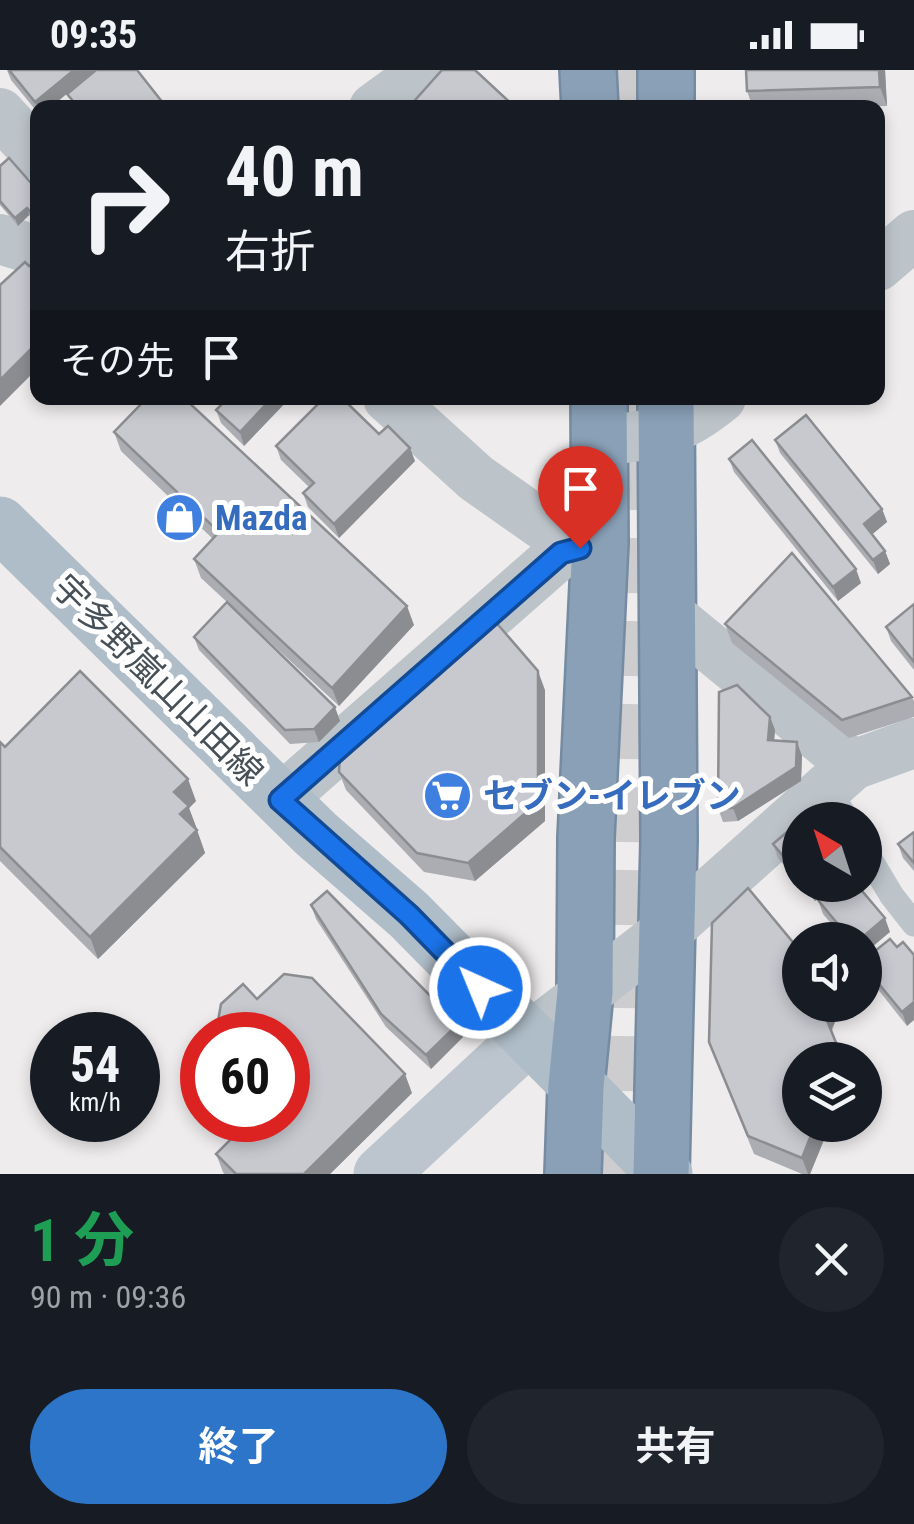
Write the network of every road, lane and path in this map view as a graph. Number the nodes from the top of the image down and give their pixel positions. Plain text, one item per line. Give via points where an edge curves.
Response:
1 (426, 70) edge
2 (588, 70) edge
3 (666, 70) edge
4 (385, 100) edge
5 (590, 100) edge
6 (666, 100) edge
7 (0, 113) edge
8 (30, 146) edge
9 (914, 235) edge
10 (0, 239) edge
11 (30, 248) edge
12 (885, 260) edge
13 (396, 405) edge
14 (712, 405) edge
15 (666, 415) edge
16 (599, 419) edge
17 (600, 543) junction
18 (8, 547) edge
19 (669, 614) junction
20 (914, 743) edge
21 (843, 792) edge
22 (280, 800) junction
23 (882, 879) edge
24 (914, 924) edge
25 (668, 930) junction
26 (584, 992) junction
27 (528, 1037) junction
28 (576, 1086) junction
29 (662, 1172) edge
30 (380, 1174) edge
31 (573, 1174) edge

1 - 4 street
2 - 5 highway
3 - 6 highway
7 - 8 street
9 - 12 street
10 - 11 street
13 - 17 street via 476,478 553,532
14 - 15 street via 702,413
15 - 16 street
15 - 19 highway
16 - 17 highway
17 - 22 street via 561,553
17 - 26 highway
18 - 22 main road, 宇多野嵐山山田線
19 - 21 street
19 - 25 highway
20 - 21 street
21 - 25 street
22 - 27 main road, 宇多野嵐山山田線 via 409,915
23 - 24 lane
25 - 26 street
25 - 29 highway
26 - 27 street
26 - 28 highway
27 - 28 main road, 宇多野嵐山山田線
27 - 30 street
28 - 29 main road, 宇多野嵐山山田線
28 - 31 highway

